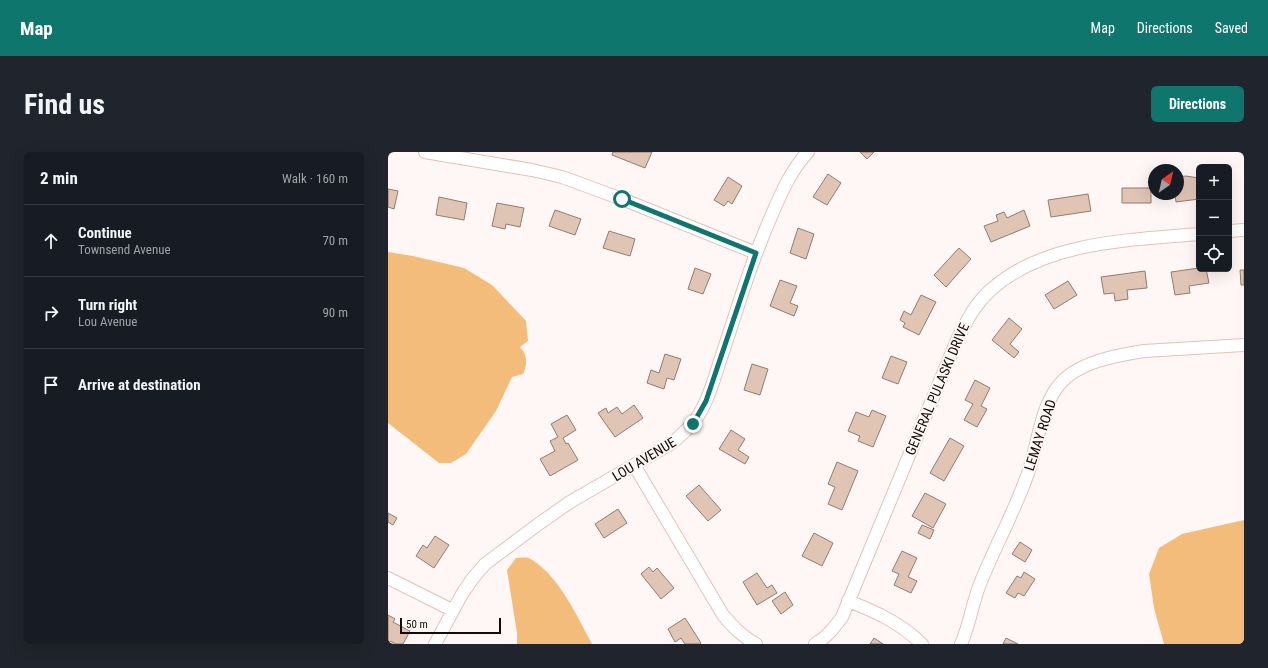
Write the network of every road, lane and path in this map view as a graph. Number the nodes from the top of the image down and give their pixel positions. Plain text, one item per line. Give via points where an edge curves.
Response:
1 (425, 152) edge
2 (808, 152) edge
3 (1244, 230) edge
4 (1232, 231) edge
5 (1196, 234) edge
6 (756, 253) junction
7 (1244, 345) edge
8 (634, 465) junction
9 (388, 578) edge
10 (848, 601) junction
11 (452, 610) junction
12 (435, 644) edge
13 (756, 644) edge
14 (815, 644) edge
15 (922, 644) edge
16 (960, 644) edge

1 - 6 street via 562,177
2 - 6 street, LOU AVENUE via 782,192
3 - 4 street
5 - 10 street, GENERAL PULASKI DRIVE via 1124,241 1062,253 1018,270 992,288 971,312 957,340
6 - 8 street, LOU AVENUE via 706,401 700,412 693,424 672,443
7 - 16 street, LEMAY ROAD via 1129,353 1084,366 1059,384 1045,411 1028,472 980,584 967,631
8 - 11 street, LOU AVENUE via 570,502 499,553 473,578
8 - 13 street via 723,615 745,638
9 - 11 street
10 - 14 street, GENERAL PULASKI DRIVE via 833,630
10 - 15 street via 886,617
11 - 12 street, LOU AVENUE

